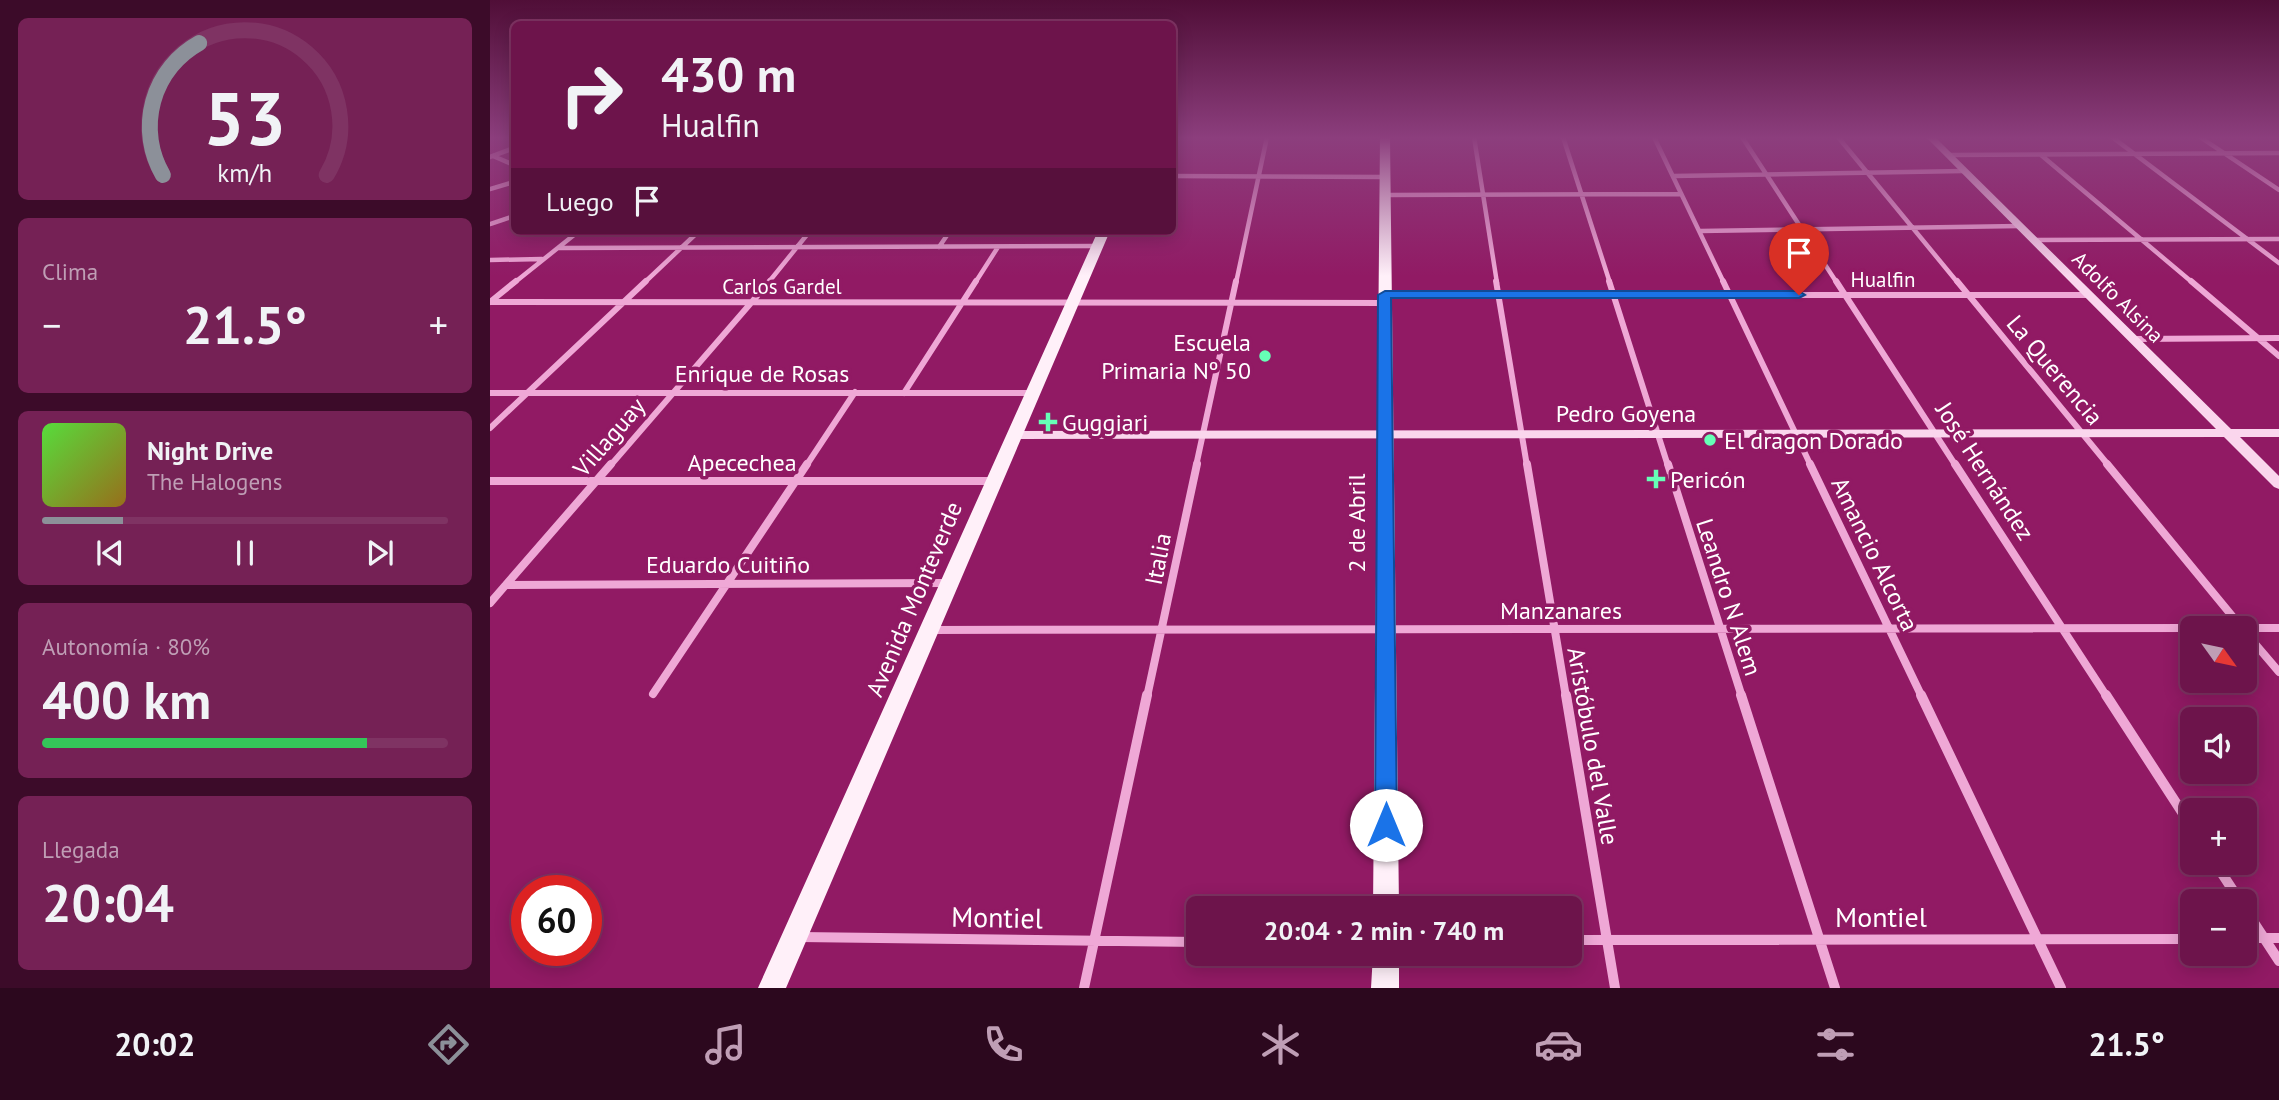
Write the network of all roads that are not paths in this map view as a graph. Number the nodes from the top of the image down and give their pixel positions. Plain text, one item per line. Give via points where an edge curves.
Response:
1 (510, 183) edge
2 (1259, 183) edge
3 (1386, 183) edge
4 (1482, 183) edge
5 (1577, 183) edge
6 (1676, 183) edge
7 (1772, 183) edge
8 (1876, 183) edge
9 (1975, 183) edge
10 (2076, 183) edge
11 (2173, 183) edge
12 (490, 189) edge
13 (1580, 194) junction
14 (1681, 194) junction
15 (1386, 195) junction
16 (1484, 195) junction
17 (511, 217) edge
18 (490, 224) edge
19 (2019, 226) junction
20 (1914, 228) junction
21 (1802, 229) junction
22 (1700, 230) junction
23 (574, 235) edge
24 (694, 235) edge
25 (807, 235) edge
26 (947, 235) edge
27 (1102, 235) edge
28 (2248, 239) junction
29 (2279, 239) edge
30 (2034, 240) junction
31 (2143, 240) junction
32 (1097, 246) junction
33 (558, 247) junction
34 (681, 247) junction
35 (939, 247) junction
36 (998, 247) junction
37 (798, 248) junction
38 (490, 260) edge
39 (543, 260) junction
40 (2279, 263) edge
41 (1499, 295) junction
42 (1613, 295) junction
43 (1730, 295) junction
44 (1845, 295) junction
45 (1968, 295) junction
46 (2088, 295) junction
47 (1385, 299) junction
48 (623, 301) junction
49 (490, 302) edge
50 (962, 302) junction
51 (752, 303) junction
52 (1073, 303) junction
53 (1232, 303) junction
54 (2257, 338) junction
55 (2279, 338) edge
56 (2132, 339) junction
57 (2279, 356) edge
58 (529, 392) junction
59 (674, 392) junction
60 (855, 392) junction
61 (490, 393) edge
62 (904, 393) junction
63 (1034, 393) junction
64 (490, 428) edge
65 (2228, 433) junction
66 (2279, 433) edge
67 (1015, 435) junction
68 (1386, 435) junction
69 (1523, 435) junction
70 (1656, 435) junction
71 (1797, 435) junction
72 (1937, 435) junction
73 (2083, 435) junction
74 (1202, 436) junction
75 (490, 481) edge
76 (596, 481) junction
77 (795, 481) junction
78 (994, 481) junction
79 (2279, 484) edge
80 (728, 583) junction
81 (951, 583) junction
82 (506, 585) junction
83 (494, 593) edge
84 (490, 603) edge
85 (2232, 616) edge
86 (1889, 628) junction
87 (2180, 628) edge
88 (2279, 628) edge
89 (1385, 629) junction
90 (1554, 629) junction
91 (1719, 629) junction
92 (2062, 629) junction
93 (2258, 629) edge
94 (930, 630) junction
95 (1163, 630) junction
96 (2258, 647) edge
97 (2279, 672) edge
98 (653, 694) dead end
99 (2180, 809) edge
100 (1386, 896) edge
101 (2257, 928) edge
102 (794, 937) junction
103 (1819, 939) junction
104 (2037, 939) junction
105 (2180, 939) edge
106 (2257, 939) edge
107 (2264, 939) junction
108 (2279, 939) edge
109 (1582, 940) edge
110 (1607, 940) junction
111 (1094, 942) junction
112 (1186, 942) edge
113 (2279, 961) edge
114 (1386, 966) edge
115 (772, 988) edge
116 (1084, 988) edge
117 (1385, 988) edge
118 (1615, 988) edge
119 (1835, 988) edge
120 (2061, 988) edge

1 - 12 street
2 - 53 street, Italia
3 - 15 main road, 2 de Abril
4 - 16 street, Aristóbulo del Valle
5 - 13 street, Leandro N Alem
6 - 14 street, Amancio Alcorta
7 - 21 street, José Hernández
8 - 20 street, La Querencia
9 - 19 street, Adolfo Alsina
10 - 31 street
11 - 28 street
13 - 14 street
13 - 16 street
13 - 42 street, Leandro N Alem
14 - 22 street, Amancio Alcorta
15 - 16 street
15 - 47 main road, 2 de Abril
16 - 41 street, Aristóbulo del Valle
17 - 18 street
19 - 20 street
19 - 30 street, Adolfo Alsina
20 - 21 street
20 - 45 street, La Querencia
21 - 22 street
21 - 44 street, José Hernández
22 - 43 street, Amancio Alcorta
23 - 33 street
24 - 34 street
25 - 37 street, Villaguay
26 - 35 street
27 - 32 main road, Avenida Monteverde
28 - 29 street
28 - 31 street
28 - 40 street
30 - 31 street
30 - 46 street, Adolfo Alsina
31 - 54 street
32 - 36 street
32 - 52 main road, Avenida Monteverde
33 - 34 street
33 - 39 street
34 - 37 street
34 - 48 street
35 - 36 street
35 - 37 street
36 - 50 street
37 - 51 street, Villaguay
38 - 39 street
39 - 49 street
41 - 42 street, Hualfin
41 - 47 street, Hualfin
41 - 69 street, Aristóbulo del Valle
42 - 43 street, Hualfin
42 - 70 street, Leandro N Alem
43 - 44 street, Hualfin
43 - 71 street, Amancio Alcorta
44 - 45 street, Hualfin
44 - 72 street, José Hernández
45 - 46 street, Hualfin
45 - 73 street, La Querencia
46 - 56 street, Adolfo Alsina
47 - 53 street, Hualfin
47 - 68 main road, 2 de Abril
48 - 49 street, Carlos Gardel
48 - 51 street, Carlos Gardel
48 - 58 street
50 - 51 street, Carlos Gardel
50 - 52 street, Carlos Gardel
50 - 62 street
51 - 59 street, Villaguay
52 - 53 street, Hualfin
52 - 63 main road, Avenida Monteverde
53 - 74 street, Italia
54 - 55 street
54 - 56 street
54 - 57 street
56 - 65 street, Adolfo Alsina
58 - 59 street, Enrique de Rosas
58 - 61 street, Enrique de Rosas
58 - 64 street
59 - 60 street, Enrique de Rosas
59 - 76 street, Villaguay
60 - 62 street, Enrique de Rosas
60 - 77 street
62 - 63 street, Enrique de Rosas
63 - 67 main road, Avenida Monteverde
65 - 66 street, Pedro Goyena
65 - 73 street, Pedro Goyena
65 - 79 street, Adolfo Alsina
67 - 74 street, Pedro Goyena
67 - 78 main road, Avenida Monteverde
68 - 69 street, Pedro Goyena
68 - 74 street, Pedro Goyena
68 - 89 main road, 2 de Abril
69 - 70 street, Pedro Goyena
69 - 90 street, Aristóbulo del Valle
70 - 71 street, Pedro Goyena
70 - 91 street, Leandro N Alem
71 - 72 street, Pedro Goyena
71 - 86 street, Amancio Alcorta
72 - 73 street, Pedro Goyena
72 - 92 street, José Hernández
73 - 85 street, La Querencia
74 - 95 street, Italia
75 - 76 street, Apecechea
76 - 77 street, Apecechea
76 - 82 street, Villaguay
77 - 78 street, Apecechea
77 - 80 street
78 - 81 main road, Avenida Monteverde
80 - 81 street, Eduardo Cuitiño
80 - 82 street, Eduardo Cuitiño
80 - 98 street
81 - 94 main road, Avenida Monteverde
82 - 83 street, Villaguay
83 - 84 street, Villaguay
86 - 91 street, Manzanares
86 - 92 street, Manzanares
86 - 104 street, Amancio Alcorta
87 - 92 street, Manzanares
88 - 93 street
89 - 90 street, Manzanares
89 - 95 street, Manzanares
89 - 100 main road, 2 de Abril
90 - 91 street, Manzanares
90 - 110 street, Aristóbulo del Valle
91 - 103 street, Leandro N Alem
92 - 99 street, José Hernández
94 - 95 street, Manzanares
94 - 102 main road, Avenida Monteverde
95 - 111 street, Italia
96 - 97 street, La Querencia
101 - 107 street
102 - 111 street, Montiel
102 - 115 main road, Avenida Monteverde
103 - 104 street, Montiel
103 - 110 street, Montiel
103 - 119 street, Leandro N Alem
104 - 105 street, Montiel
104 - 120 street, Amancio Alcorta
106 - 107 street
107 - 108 street
107 - 113 street
109 - 110 street, Montiel
110 - 118 street, Aristóbulo del Valle
111 - 112 street, Montiel
111 - 116 street, Italia
114 - 117 main road

